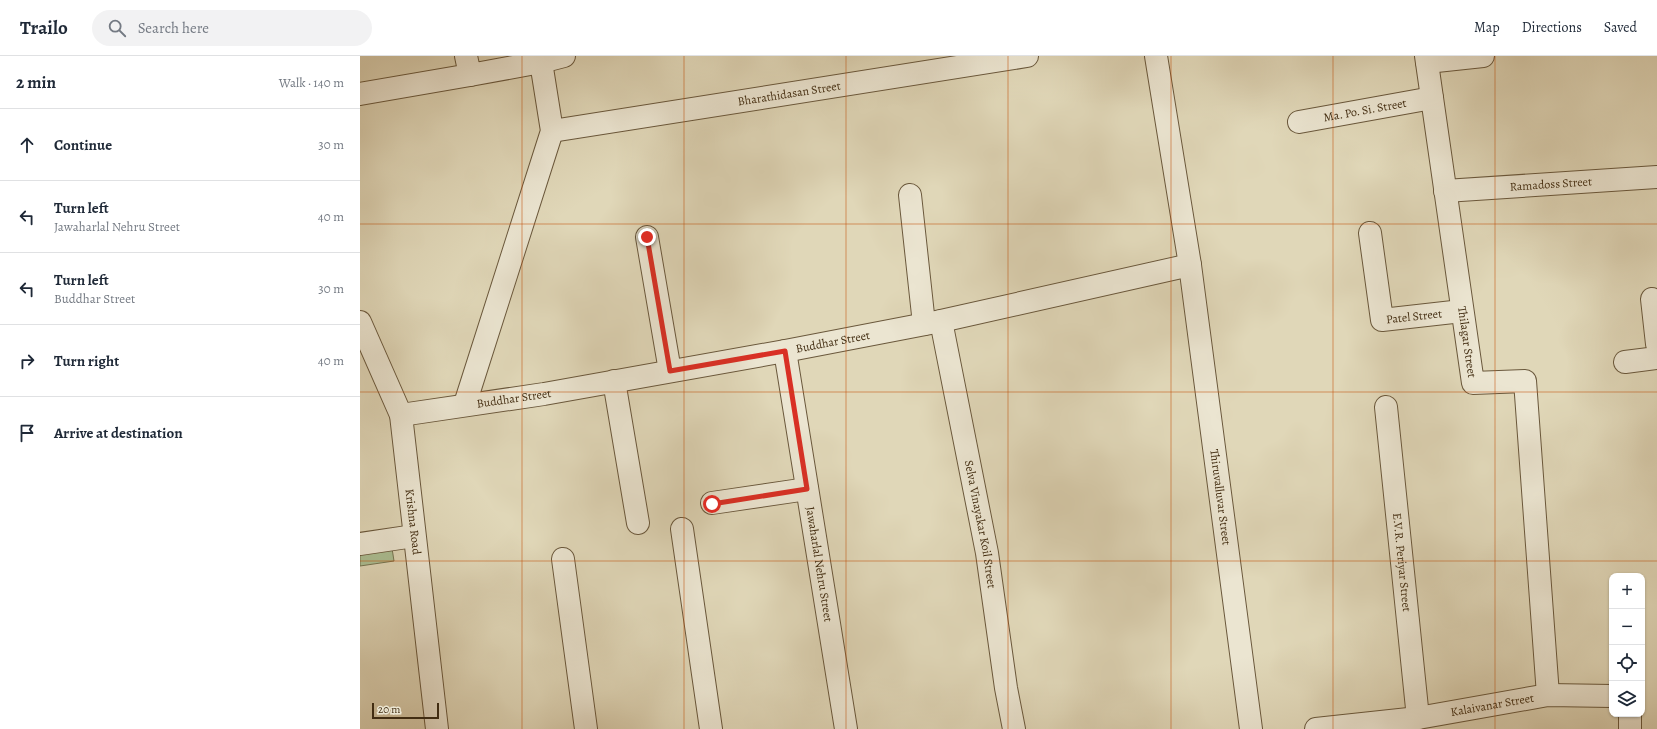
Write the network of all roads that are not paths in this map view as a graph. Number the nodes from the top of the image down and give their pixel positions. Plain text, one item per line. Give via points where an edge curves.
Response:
1 (564, 56) edge
2 (1027, 56) edge
3 (1156, 56) edge
4 (1482, 56) edge
5 (1426, 59) edge
6 (541, 62) junction
7 (468, 66) edge
8 (360, 94) edge
9 (1432, 98) junction
10 (1299, 122) dead end
11 (552, 131) junction
12 (1657, 177) edge
13 (1445, 191) junction
14 (910, 195) dead end
15 (1370, 233) dead end
16 (647, 237) dead end
17 (1190, 265) junction
18 (1652, 299) dead end
19 (1462, 311) junction
20 (360, 322) edge
21 (932, 323) junction
22 (1657, 344) edge
23 (785, 351) junction
24 (1657, 358) edge
25 (1625, 362) dead end
26 (670, 371) junction
27 (614, 381) junction
28 (465, 404) junction
29 (1386, 407) dead end
30 (401, 415) junction
31 (807, 489) junction
32 (712, 504) dead end
33 (638, 523) dead end
34 (682, 529) dead end
35 (414, 536) junction
36 (360, 544) edge
37 (563, 559) dead end
38 (1548, 694) junction
39 (1609, 696) edge
40 (1630, 717) edge
41 (1418, 718) junction
42 (1445, 721) edge
43 (437, 729) edge
44 (586, 729) edge
45 (711, 729) edge
46 (846, 729) edge
47 (1014, 729) edge
48 (1251, 729) edge
49 (1316, 729) edge
50 (1630, 729) edge

1 - 6 street
2 - 11 street, Bharathidasan Street
3 - 17 street, Thiruvalluvar Street
4 - 5 street
5 - 9 street, Thilagar Street
6 - 7 street
6 - 11 street
7 - 8 street
9 - 10 street, Ma. Po. Si. Street
9 - 13 street, Thilagar Street
11 - 28 street
12 - 13 street, Ramadoss Street
13 - 19 street, Thilagar Street
14 - 21 street, Selva Vinayakar Koil Street
15 - 19 street, Patel Street via 1382,320
16 - 26 street
17 - 21 street, Buddhar Street
17 - 48 street, Thiruvalluvar Street
18 - 22 street
19 - 38 street, Thilagar Street via 1472,383 1525,381
20 - 30 street, Krishna Road
21 - 23 street, Buddhar Street
21 - 47 street, Selva Vinayakar Koil Street via 987,553
23 - 26 street, Buddhar Street
23 - 31 street, Jawaharlal Nehru Street
24 - 25 street
26 - 27 street, Buddhar Street
27 - 28 street, Buddhar Street via 544,394
27 - 33 street
28 - 30 street, Buddhar Street
29 - 41 street, E.V.R. Periyar Street
30 - 35 street, Krishna Road
31 - 32 street
31 - 46 street, Jawaharlal Nehru Street
34 - 45 street
35 - 36 street
35 - 43 street, Krishna Road
37 - 44 street
38 - 39 street, Kalaivanar Street
38 - 42 street, Kalaivanar Street
40 - 50 street
41 - 42 street, Kalaivanar Street
41 - 49 street, Kalaivanar Street

